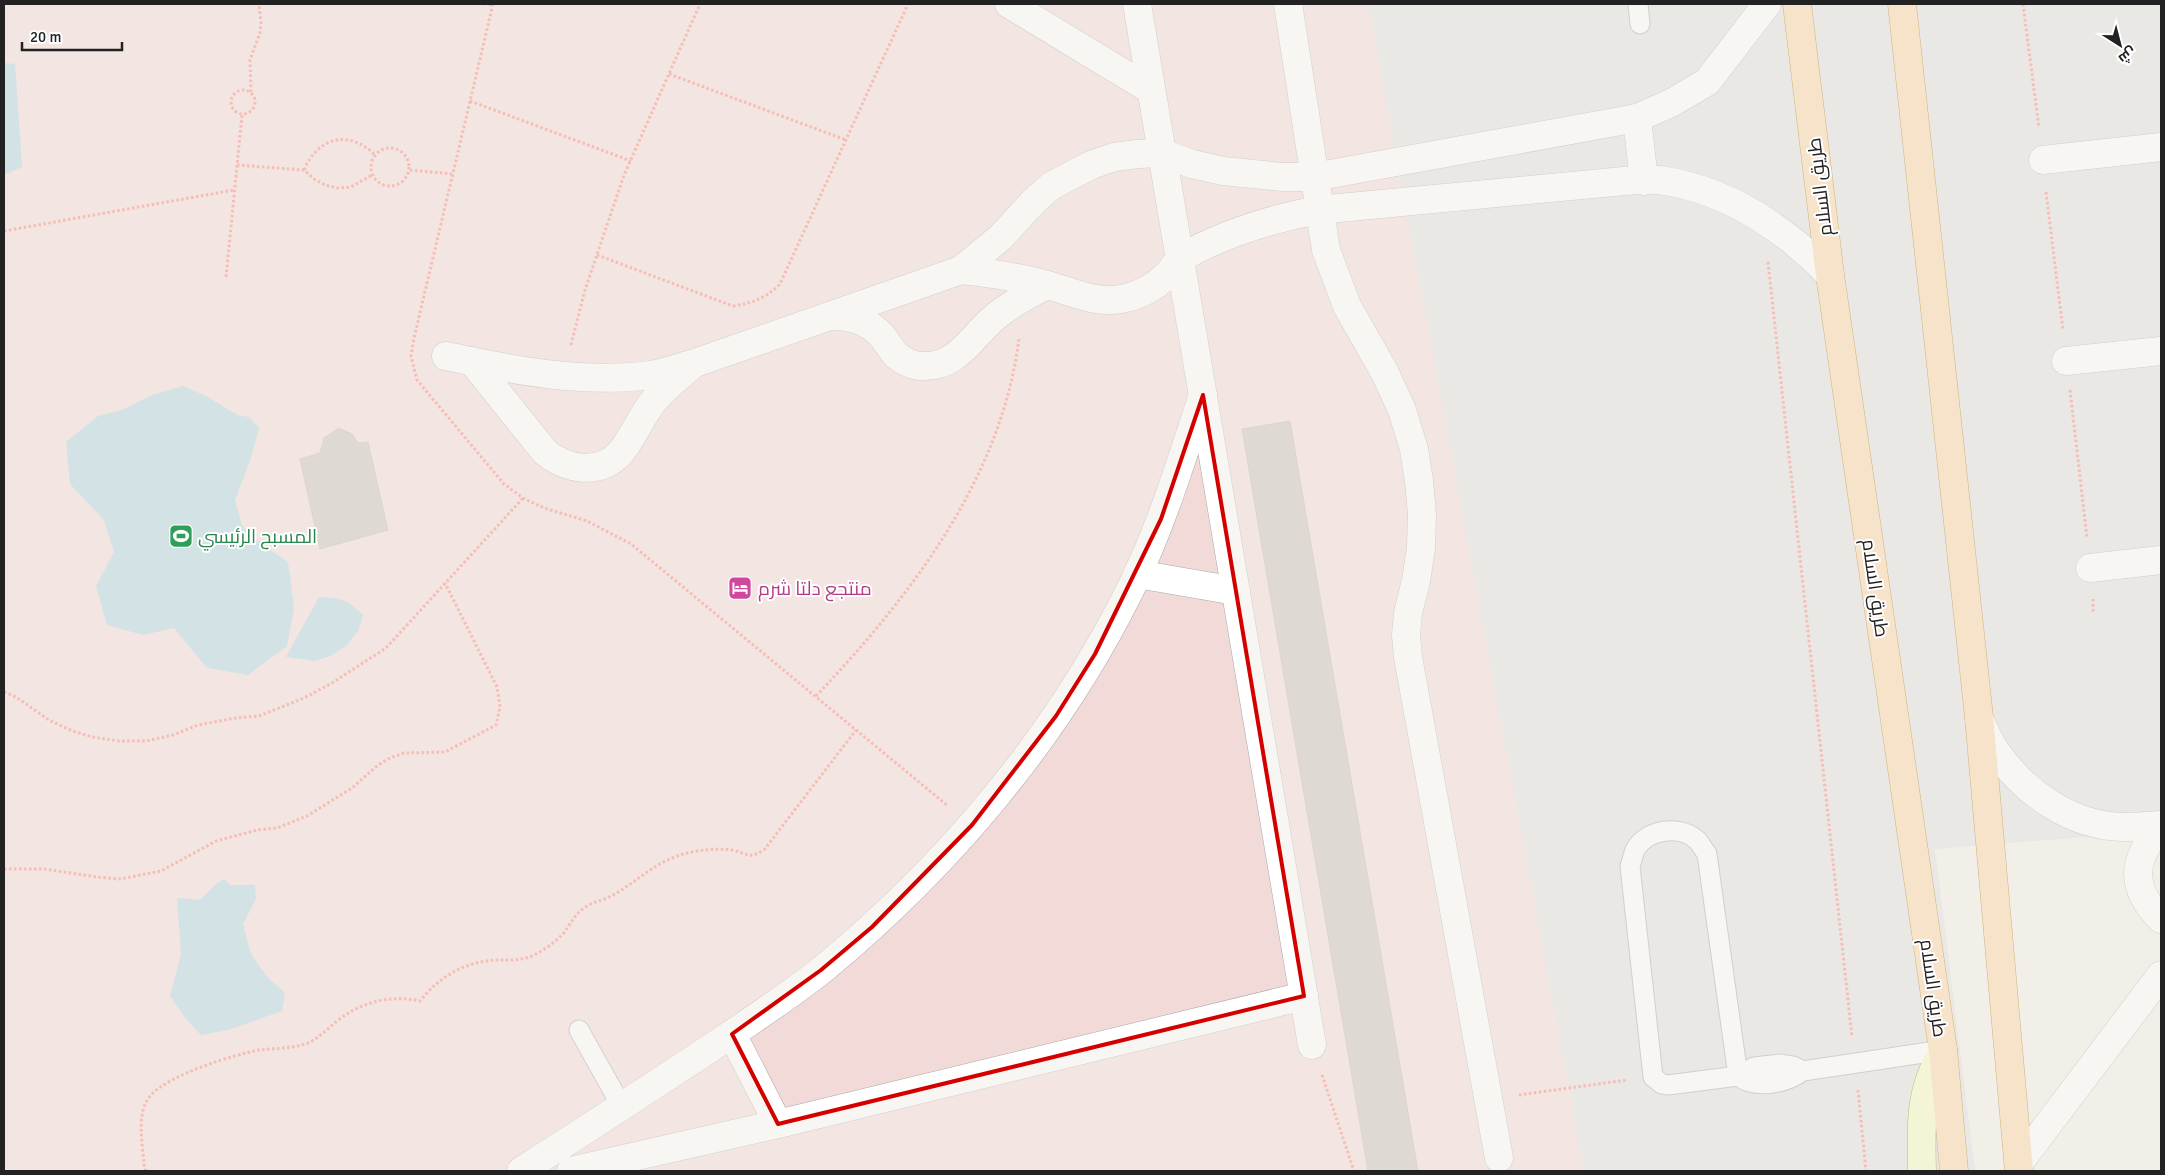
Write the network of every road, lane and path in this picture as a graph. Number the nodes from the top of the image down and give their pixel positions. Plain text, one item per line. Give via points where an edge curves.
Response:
1 (259, 4) edge
2 (484, 4) edge
3 (700, 4) edge
4 (908, 4) edge
5 (1009, 4) edge
6 (1137, 4) edge
7 (1288, 4) edge
8 (1638, 4) edge
9 (1767, 4) edge
10 (1797, 4) edge
11 (1902, 4) edge
12 (2023, 4) edge
13 (492, 5) edge
14 (1640, 24) dead end
15 (669, 74) junction
16 (1152, 90) junction
17 (251, 92) junction
18 (470, 101) dead end
19 (242, 115) junction
20 (1637, 118) junction
21 (846, 140) junction
22 (2161, 147) edge
23 (1162, 153) junction
24 (375, 155) junction
25 (2042, 160) junction
26 (631, 161) junction
27 (237, 165) junction
28 (304, 170) junction
29 (410, 170) junction
30 (452, 174) dead end
31 (372, 175) junction
32 (1314, 177) junction
33 (1644, 181) junction
34 (234, 190) junction
35 (1318, 210) junction
36 (4, 231) edge
37 (1767, 255) dead end
38 (597, 256) junction
39 (1180, 259) junction
40 (961, 270) junction
41 (1830, 275) junction
42 (226, 277) dead end
43 (1047, 284) junction
44 (1020, 299) junction
45 (830, 316) junction
46 (2161, 351) edge
47 (446, 356) dead end
48 (472, 361) junction
49 (2066, 361) junction
50 (695, 363) junction
51 (564, 375) junction
52 (1202, 395) junction
53 (523, 498) dead end
54 (2161, 560) edge
55 (2090, 568) junction
56 (1137, 574) junction
57 (445, 583) junction
58 (1236, 591) junction
59 (2094, 614) dead end
60 (4, 692) edge
61 (816, 696) dead end
62 (1979, 718) junction
63 (856, 730) dead end
64 (2161, 826) edge
65 (4, 869) edge
66 (2161, 919) edge
67 (2161, 975) edge
68 (1304, 996) junction
69 (579, 1030) dead end
70 (732, 1034) junction
71 (1312, 1045) joint
72 (1944, 1050) junction
73 (1855, 1064) junction
74 (1738, 1076) junction
75 (1653, 1077) junction
76 (1488, 1100) junction
77 (622, 1107) junction
78 (778, 1124) junction
79 (1499, 1158) dead end
80 (2019, 1167) edge
81 (146, 1171) edge
82 (522, 1171) edge
83 (571, 1171) edge
84 (1354, 1171) edge
85 (1866, 1171) edge
86 (1922, 1171) edge
87 (1954, 1171) edge

1 - 17 path via 260,33 250,60
2 - 13 path
3 - 15 path
4 - 21 path
5 - 16 street
6 - 16 street
7 - 32 street
8 - 14 lane
9 - 20 street via 1707,82 1672,103
10 - 41 main road, طريق السلام
11 - 62 main road
12 - 25 path
15 - 21 path
15 - 26 path
16 - 23 street
17 - 19 path via 255,99 254,107
17 - 19 path via 244,89 231,97 230,105 234,112
18 - 26 path
19 - 27 path
20 - 32 street
20 - 33 street
21 - 38 path via 780,284 762,299 734,306
22 - 25 street
23 - 32 street via 1223,171
23 - 39 street
23 - 40 street via 1114,158 1070,174 1045,191 1001,237
24 - 28 path via 358,142 336,139 315,150
24 - 29 path via 383,149 392,148 402,152
24 - 31 path
25 - 49 path
26 - 38 path
27 - 28 path
27 - 34 path
28 - 31 path via 325,185 338,188 351,187
29 - 30 path
29 - 31 path via 398,185 379,183
32 - 35 street
33 - 35 street
33 - 41 street via 1658,180 1684,186 1736,205 1787,235
34 - 36 path
34 - 42 path
35 - 39 street via 1249,226
35 - 76 street via 1326,250 1347,306 1402,410 1414,449 1422,515 1418,572 1408,613 1408,657
37 - 73 path
38 - 51 path
39 - 43 street via 1168,275 1135,296 1088,298
39 - 52 street
40 - 43 street
40 - 45 street
41 - 72 main road, طريق السلام
43 - 44 street
44 - 45 street via 995,317 958,355 941,365 931,366 919,366 898,356 882,336 859,320
44 - 61 path via 1016,364 998,428 978,474 954,518 898,602 859,651
45 - 50 street
46 - 49 street
47 - 48 street
48 - 50 street via 545,452 556,461 582,468 596,467 619,454 653,402
48 - 51 street
49 - 55 path
50 - 51 street via 651,375
52 - 56 street via 1161,520
52 - 58 street
53 - 57 path
54 - 55 street
55 - 59 path
56 - 58 street
56 - 70 street via 1095,654 1056,716 1013,776 966,832 872,926 821,970
57 - 60 path via 386,648 304,698 259,716 198,725 146,741 119,741 70,730
57 - 65 path via 497,687 500,707 496,725 445,752 404,753 390,758 352,788 307,816 277,828 216,841 162,871 120,879 44,869
58 - 68 street
62 - 64 street via 1996,752 2019,781 2050,804 2084,820 2121,827
62 - 80 main road
63 - 81 path via 758,854 746,856 735,851 716,850 681,855 648,870 609,898 584,908 563,934 531,956 460,968 432,987 420,1001 407,998 371,1002 341,1018 320,1037 309,1042 295,1047 239,1054 159,1087 141,1116
64 - 66 street via 2146,842 2138,863 2139,886 2148,906
67 - 80 street
68 - 71 street
68 - 78 street
69 - 77 lane
70 - 77 street
70 - 78 street
71 - 84 path
72 - 73 lane
72 - 86 main road via 1926,1086 1921,1126
72 - 87 main road, طريق السلام
73 - 74 lane via 1803,1072 1789,1079 1761,1084
73 - 85 path
74 - 75 lane via 1668,1084 1662,1084
74 - 75 lane via 1707,854 1697,840 1682,832 1664,831 1648,837 1636,849 1630,866
75 - 76 path
76 - 79 street
77 - 82 street
78 - 83 street

